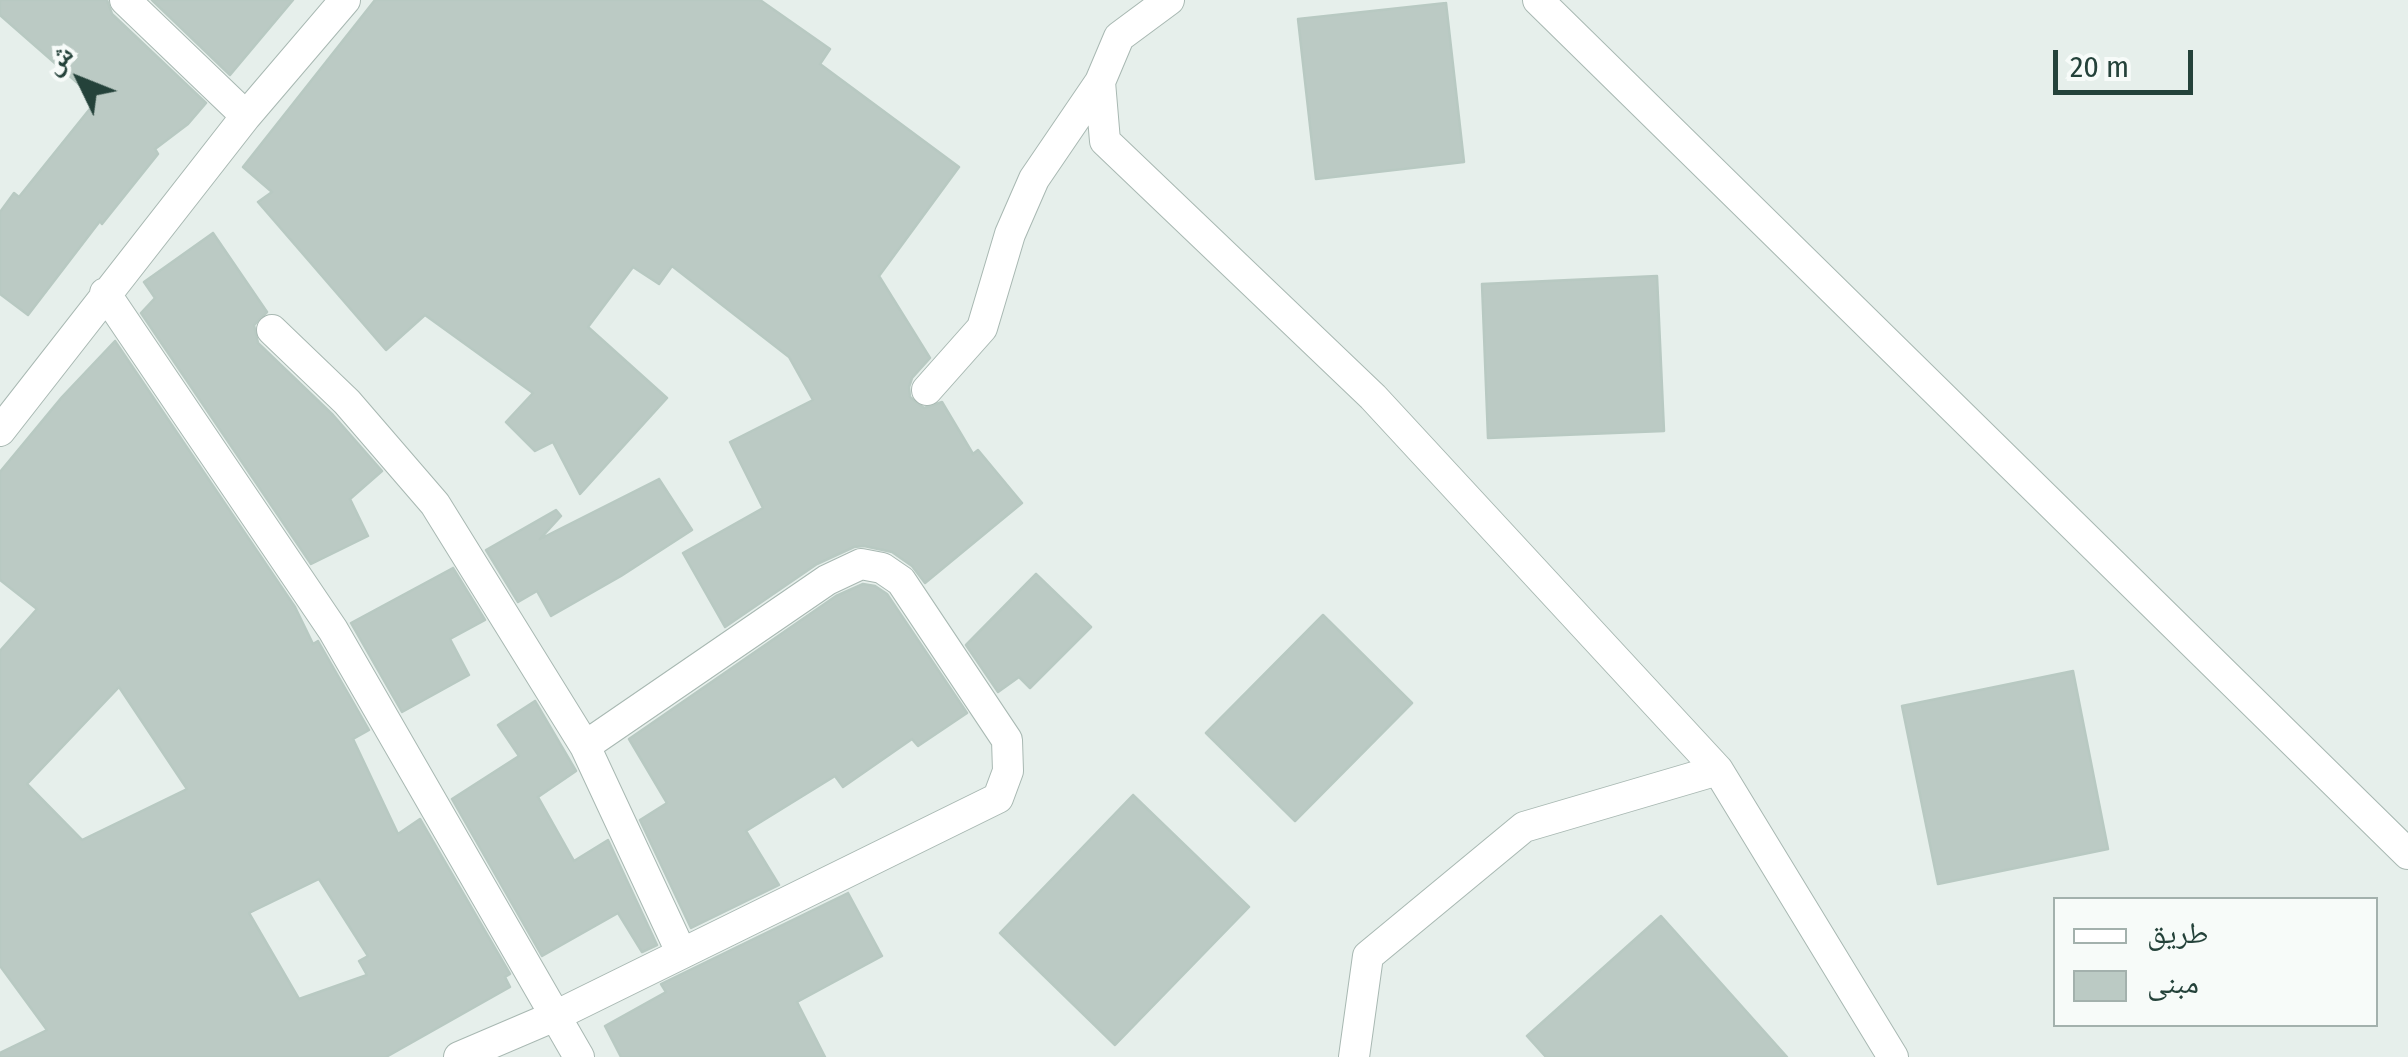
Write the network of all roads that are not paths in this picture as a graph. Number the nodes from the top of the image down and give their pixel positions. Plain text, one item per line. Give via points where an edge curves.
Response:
1 (125, 0) edge
2 (345, 0) edge
3 (1169, 0) edge
4 (1538, 0) edge
5 (1100, 82) junction
6 (246, 116) junction
7 (105, 293) junction
8 (272, 330) dead end
9 (927, 390) dead end
10 (0, 432) edge
11 (585, 746) junction
12 (1718, 770) junction
13 (2408, 854) edge
14 (681, 952) junction
15 (555, 1016) junction
16 (459, 1057) edge
17 (579, 1057) edge
18 (1354, 1057) edge
19 (1893, 1057) edge

1 - 6 street
2 - 6 street
3 - 5 street via 1119,37
4 - 13 street
5 - 9 street via 1034,179 982,328
5 - 12 street via 1105,141 1373,396
6 - 7 street
7 - 10 street
7 - 15 street via 333,630
8 - 11 street via 347,402 435,504
11 - 14 street
11 - 14 street via 826,580 861,564 901,581 1007,740 1008,771 998,798
12 - 18 street via 1524,826 1368,956
12 - 19 street
14 - 15 street
15 - 16 street
15 - 17 street

